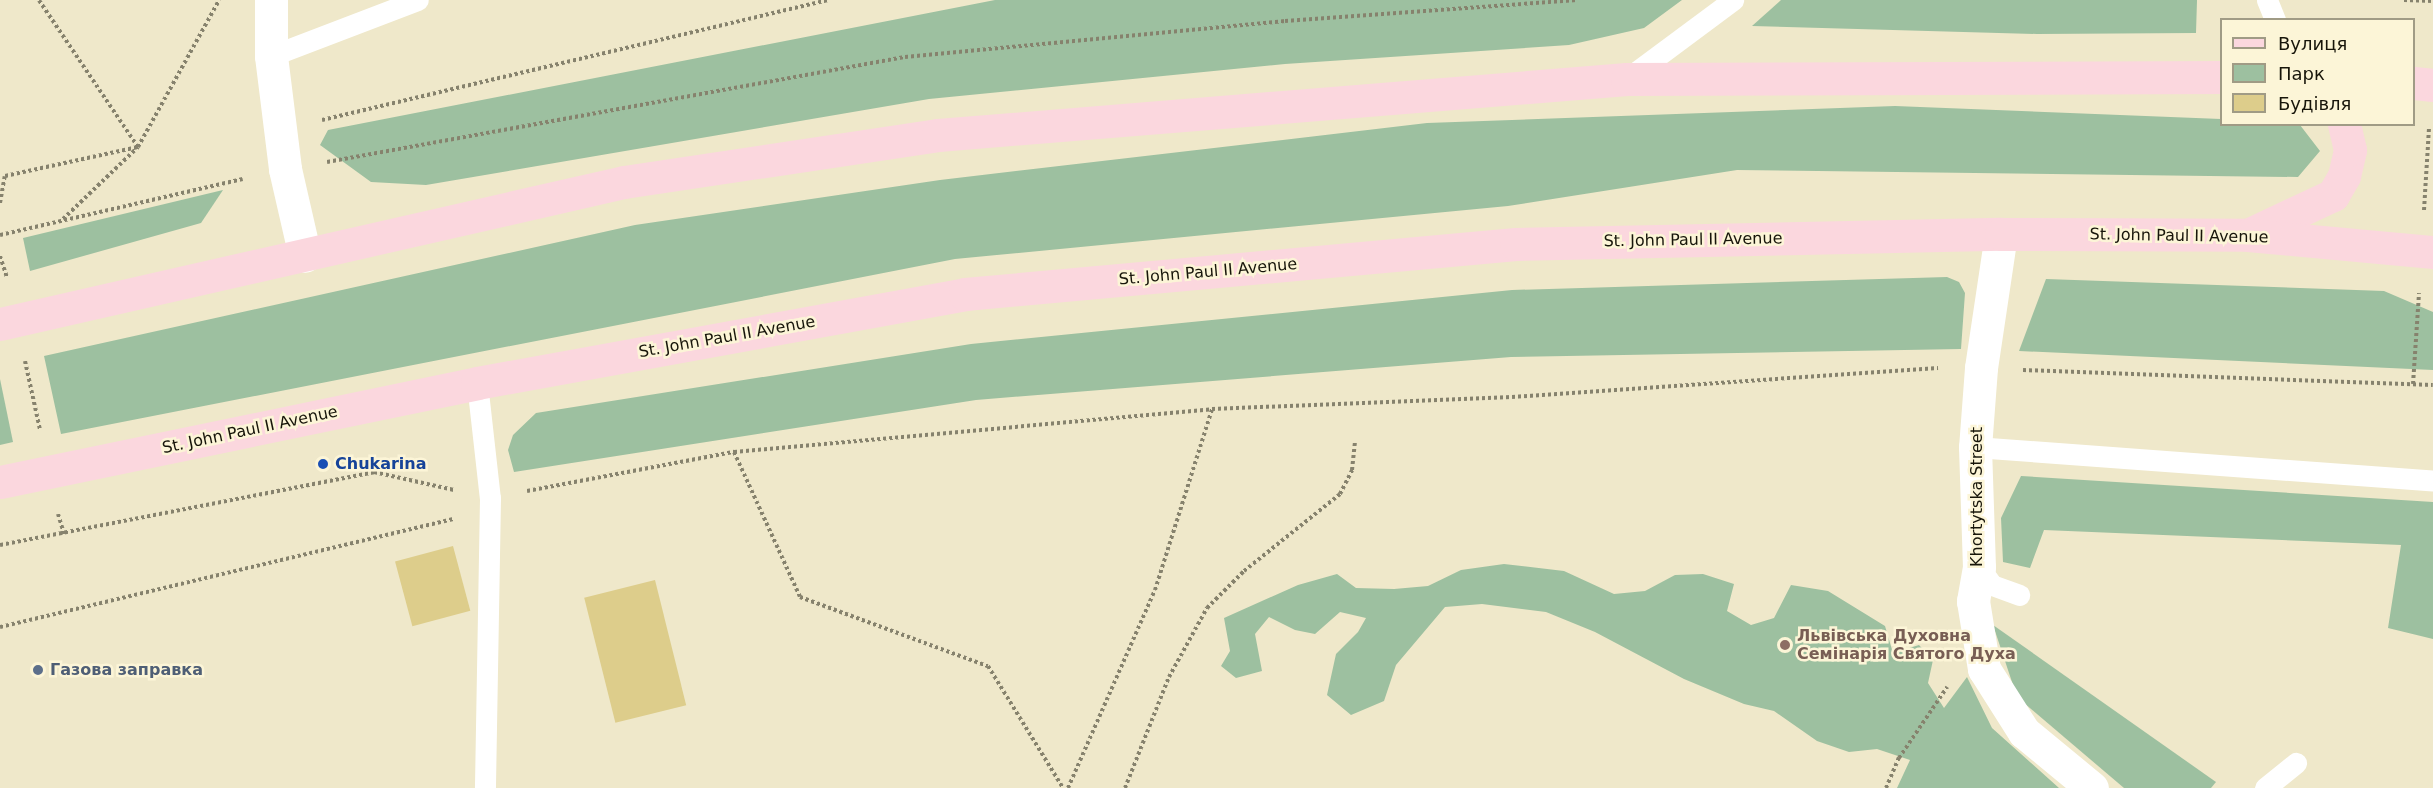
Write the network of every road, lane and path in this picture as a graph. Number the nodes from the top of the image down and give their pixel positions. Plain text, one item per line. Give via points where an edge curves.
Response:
1 (39, 0) edge
2 (219, 0) edge
3 (271, 0) edge
4 (418, 0) edge
5 (828, 0) edge
6 (1577, 0) edge
7 (1733, 0) edge
8 (2267, 0) edge
9 (2404, 0) edge
10 (2433, 1) edge
11 (2274, 18) edge
12 (271, 56) junction
13 (2220, 77) edge
14 (1627, 79) junction
15 (2415, 83) edge
16 (2433, 85) edge
17 (318, 121) dead end
18 (2430, 121) dead end
19 (2344, 126) edge
20 (138, 147) junction
21 (285, 169) junction
22 (2, 177) edge
23 (0, 203) edge
24 (2424, 204) dead end
25 (62, 220) junction
26 (2001, 234) junction
27 (0, 235) edge
28 (2248, 235) junction
29 (2433, 252) edge
30 (0, 256) edge
31 (305, 256) junction
32 (7, 280) dead end
33 (2419, 293) dead end
34 (0, 324) edge
35 (25, 360) dead end
36 (1981, 368) junction
37 (477, 383) junction
38 (2413, 384) junction
39 (2433, 385) edge
40 (1212, 409) junction
41 (41, 438) dead end
42 (1355, 441) dead end
43 (1975, 447) junction
44 (734, 452) junction
45 (2433, 481) edge
46 (0, 482) edge
47 (490, 498) junction
48 (57, 510) dead end
49 (64, 534) junction
50 (0, 545) edge
51 (1979, 567) junction
52 (2019, 595) dead end
53 (0, 627) edge
54 (1950, 683) dead end
55 (2296, 763) dead end
56 (485, 788) edge
57 (1065, 788) edge
58 (1125, 788) edge
59 (1886, 788) edge
60 (2092, 788) edge
61 (2265, 788) edge

1 - 20 path
2 - 20 path
3 - 12 street
4 - 12 lane
5 - 17 path
6 - 21 path via 1285,21 905,57
7 - 14 lane
8 - 11 lane
9 - 10 path
12 - 21 street
13 - 14 main road
14 - 31 main road via 938,135 624,182
15 - 16 main road
18 - 24 path
19 - 28 main road via 2350,150 2344,176 2332,195
20 - 22 path
20 - 25 path
21 - 25 path
21 - 31 street
22 - 23 path
25 - 27 path
26 - 28 main road, St. John Paul II Avenue
26 - 36 street, Khortytska Street
26 - 37 main road, St. John Paul II Avenue via 1516,244 965,294
28 - 29 main road, St. John Paul II Avenue
30 - 32 path
31 - 34 main road
33 - 38 path
35 - 41 path
36 - 38 path
36 - 40 path via 1512,397
36 - 43 street, Khortytska Street
37 - 46 main road, St. John Paul II Avenue
37 - 47 lane
38 - 39 path
40 - 44 path
40 - 57 path via 1155,590
42 - 58 path via 1352,470 1340,494 1244,571 1207,608 1169,677
43 - 45 lane
43 - 51 street, Khortytska Street
44 - 47 path
44 - 57 path via 800,597 988,666
47 - 49 path via 374,472
47 - 53 path via 452,520
47 - 56 lane
48 - 49 path
49 - 50 path
51 - 52 lane via 1992,585
51 - 60 street, Khortytska Street via 1972,601 1984,669 2024,732
54 - 59 path via 1899,758
55 - 61 lane

